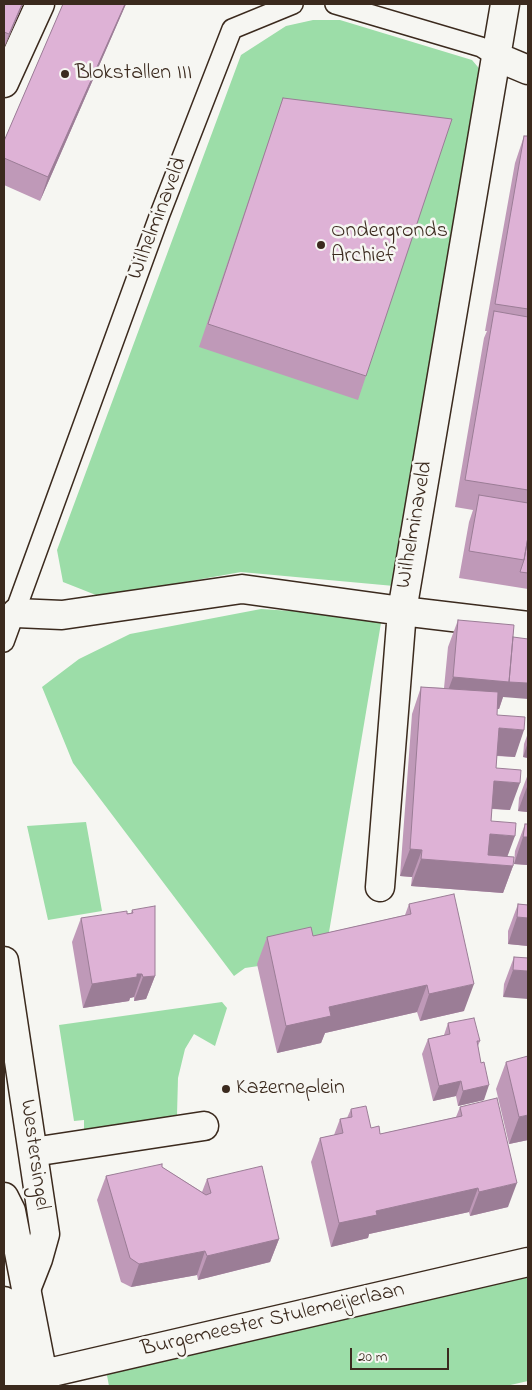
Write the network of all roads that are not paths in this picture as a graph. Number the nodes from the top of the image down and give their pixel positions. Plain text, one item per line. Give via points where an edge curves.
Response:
1 (40, 4) edge
2 (293, 4) edge
3 (335, 4) edge
4 (505, 4) edge
5 (497, 57) junction
6 (7, 69) edge
7 (528, 70) edge
8 (402, 611) junction
9 (16, 613) junction
10 (528, 626) edge
11 (4, 642) edge
12 (380, 887) dead end
13 (4, 961) edge
14 (204, 1126) dead end
15 (33, 1152) junction
16 (4, 1197) edge
17 (528, 1262) edge
18 (27, 1287) junction
19 (4, 1301) edge
20 (31, 1382) edge

1 - 6 street
2 - 9 lane, Wilhelminaveld via 232,29 160,214
3 - 5 lane via 481,47
4 - 5 street, Wilhelminaveld
5 - 7 street
5 - 8 street, Wilhelminaveld
8 - 9 street, Wilhelminaveld via 242,589 62,615
8 - 10 street
8 - 12 street
9 - 11 lane, Wilhelminaveld
13 - 15 street, Westersingel
14 - 15 street
15 - 18 street, Westersingel via 45,1234
16 - 18 street, Westersingel via 11,1211
17 - 20 street, Burgemeester Stulemeijerlaan
18 - 20 street, Westersingel
19 - 20 street

